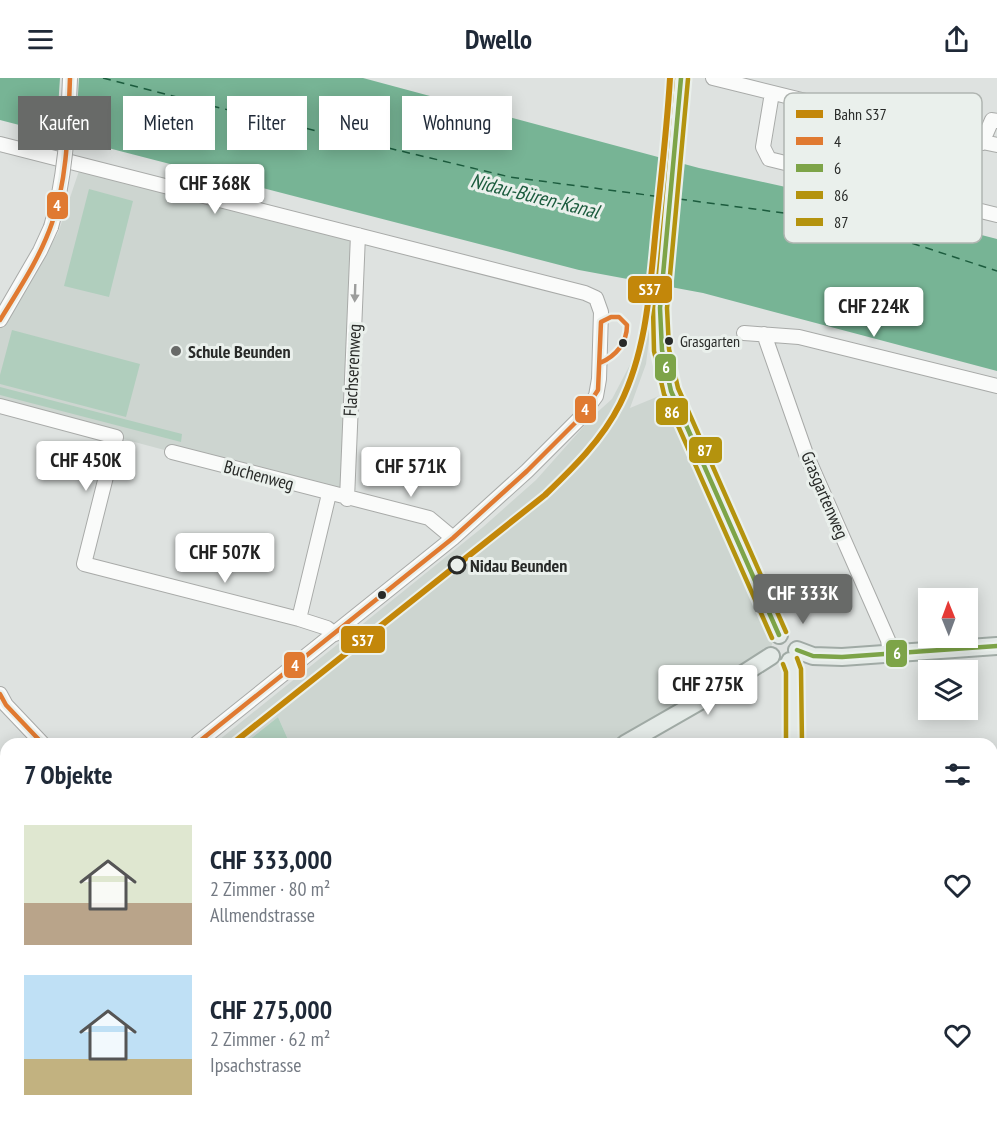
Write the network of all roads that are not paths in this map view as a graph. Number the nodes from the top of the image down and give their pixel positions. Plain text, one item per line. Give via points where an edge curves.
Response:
1 (70, 78) edge
2 (681, 78) edge
3 (713, 78) edge
4 (772, 93) junction
5 (784, 96) edge
6 (997, 121) edge
7 (982, 143) joint
8 (0, 144) edge
9 (997, 145) edge
10 (784, 163) edge
11 (982, 211) edge
12 (997, 215) edge
13 (358, 235) junction
14 (0, 320) edge
15 (744, 333) dead end
16 (764, 334) junction
17 (997, 387) edge
18 (0, 406) edge
19 (172, 452) dead end
20 (329, 494) junction
21 (347, 499) junction
22 (453, 538) junction
23 (299, 619) junction
24 (335, 634) junction
25 (779, 635) junction
26 (997, 646) edge
27 (890, 653) junction
28 (794, 655) junction
29 (771, 656) junction
30 (0, 694) edge
31 (37, 738) edge
32 (204, 738) edge
33 (635, 738) edge
34 (794, 738) edge

1 - 14 street, bridge via 63,171 51,228
2 - 25 main road via 660,308 663,356 671,391
3 - 4 street
4 - 5 street
4 - 10 street via 763,147 769,159
6 - 7 street via 992,120
7 - 9 street
8 - 13 street
11 - 12 street
13 -> 21 street, Flachserenweg
13 - 22 street via 585,293 600,305 598,390 591,403 527,471
15 - 16 street
16 - 17 street via 835,345
16 - 27 street, Grasgartenweg via 806,454 888,639
18 - 23 street via 116,437 84,564
19 - 20 street, Buchenweg
20 - 21 street, Buchenweg
20 - 23 street
21 - 22 street via 429,518
22 - 24 street
23 - 24 street
24 - 32 street
25 - 28 main road via 796,642
25 - 29 main road via 770,643
26 - 27 main road
27 - 28 main road
28 - 29 main road via 782,663
28 - 34 main road
29 - 33 main road
30 - 31 street

